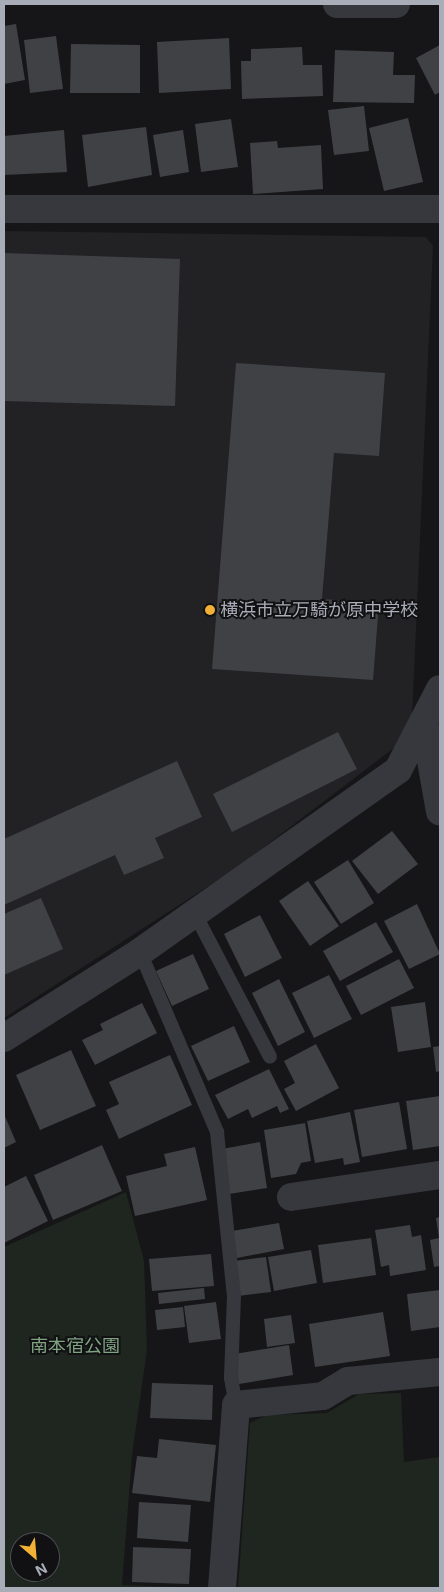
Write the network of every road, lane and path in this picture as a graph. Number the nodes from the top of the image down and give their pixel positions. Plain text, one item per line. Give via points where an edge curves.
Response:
1 (337, 4) edge
2 (396, 4) edge
3 (4, 208) edge
4 (440, 209) edge
5 (440, 689) edge
6 (424, 721) junction
7 (440, 812) edge
8 (195, 914) junction
9 (140, 952) junction
10 (4, 1038) edge
11 (270, 1057) dead end
12 (440, 1176) edge
13 (291, 1197) dead end
14 (440, 1372) edge
15 (236, 1405) junction
16 (222, 1588) edge

1 - 2 street
3 - 4 street
5 - 6 street
6 - 7 street
6 - 8 street via 398,770
8 - 9 street
8 - 11 lane
9 - 10 street
9 - 15 lane via 217,1132 234,1296 231,1378
12 - 13 street
14 - 15 street via 348,1381 323,1396
15 - 16 street

